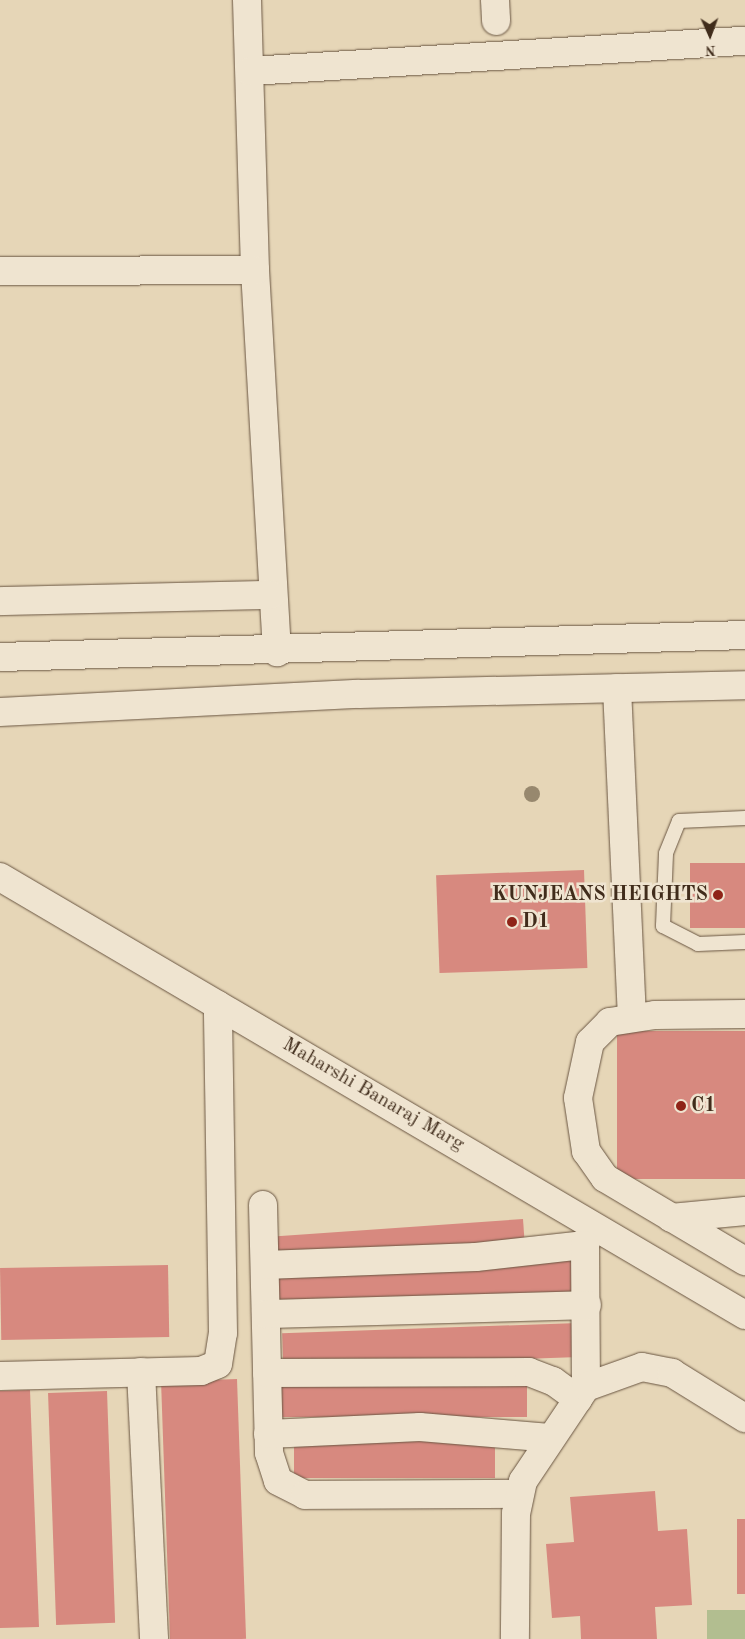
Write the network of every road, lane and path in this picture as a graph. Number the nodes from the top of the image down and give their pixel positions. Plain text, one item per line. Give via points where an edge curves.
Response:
1 (248, 0) edge
2 (745, 41) edge
3 (250, 71) junction
4 (255, 270) junction
5 (0, 271) edge
6 (271, 595) junction
7 (0, 600) edge
8 (745, 635) edge
9 (277, 652) junction
10 (0, 658) edge
11 (745, 685) edge
12 (617, 688) junction
13 (0, 712) edge
14 (745, 818) edge
15 (0, 878) edge
16 (745, 942) edge
17 (218, 1005) junction
18 (745, 1014) edge
19 (632, 1016) junction
20 (263, 1205) dead end
21 (745, 1211) edge
22 (672, 1218) junction
23 (745, 1260) edge
24 (265, 1265) junction
25 (587, 1305) junction
26 (266, 1314) junction
27 (745, 1315) edge
28 (141, 1372) junction
29 (267, 1373) junction
30 (0, 1376) edge
31 (582, 1393) junction
32 (745, 1418) edge
33 (268, 1434) junction
34 (550, 1438) junction
35 (519, 1494) junction
36 (154, 1639) edge
37 (515, 1639) edge

1 - 3 street
2 - 3 street
3 - 4 street
4 - 5 street
4 - 6 street
6 - 7 street
6 - 9 street
8 - 9 street
9 - 10 street
11 - 12 street
12 - 13 street via 360,694
12 - 19 street
14 - 16 lane via 679,821 666,854 663,926 698,944
15 - 17 street, Maharshi Banaraj Marg
17 - 27 street, Maharshi Banaraj Marg
17 - 28 street via 223,1352 218,1364 201,1371
18 - 19 street
19 - 22 street via 610,1022 590,1042 580,1072 580,1130 586,1150 605,1178
20 - 24 street
21 - 22 street
22 - 23 street
24 - 25 street via 476,1257 585,1245
24 - 26 street
25 - 26 street
25 - 31 street
26 - 29 street
28 - 30 street
28 - 36 street
29 - 31 street via 528,1372
29 - 33 street
31 - 32 street via 642,1367 672,1373
31 - 34 street
33 - 34 street via 420,1427
33 - 35 street via 268,1453 278,1481 305,1495
34 - 35 street via 523,1481
35 - 37 street

